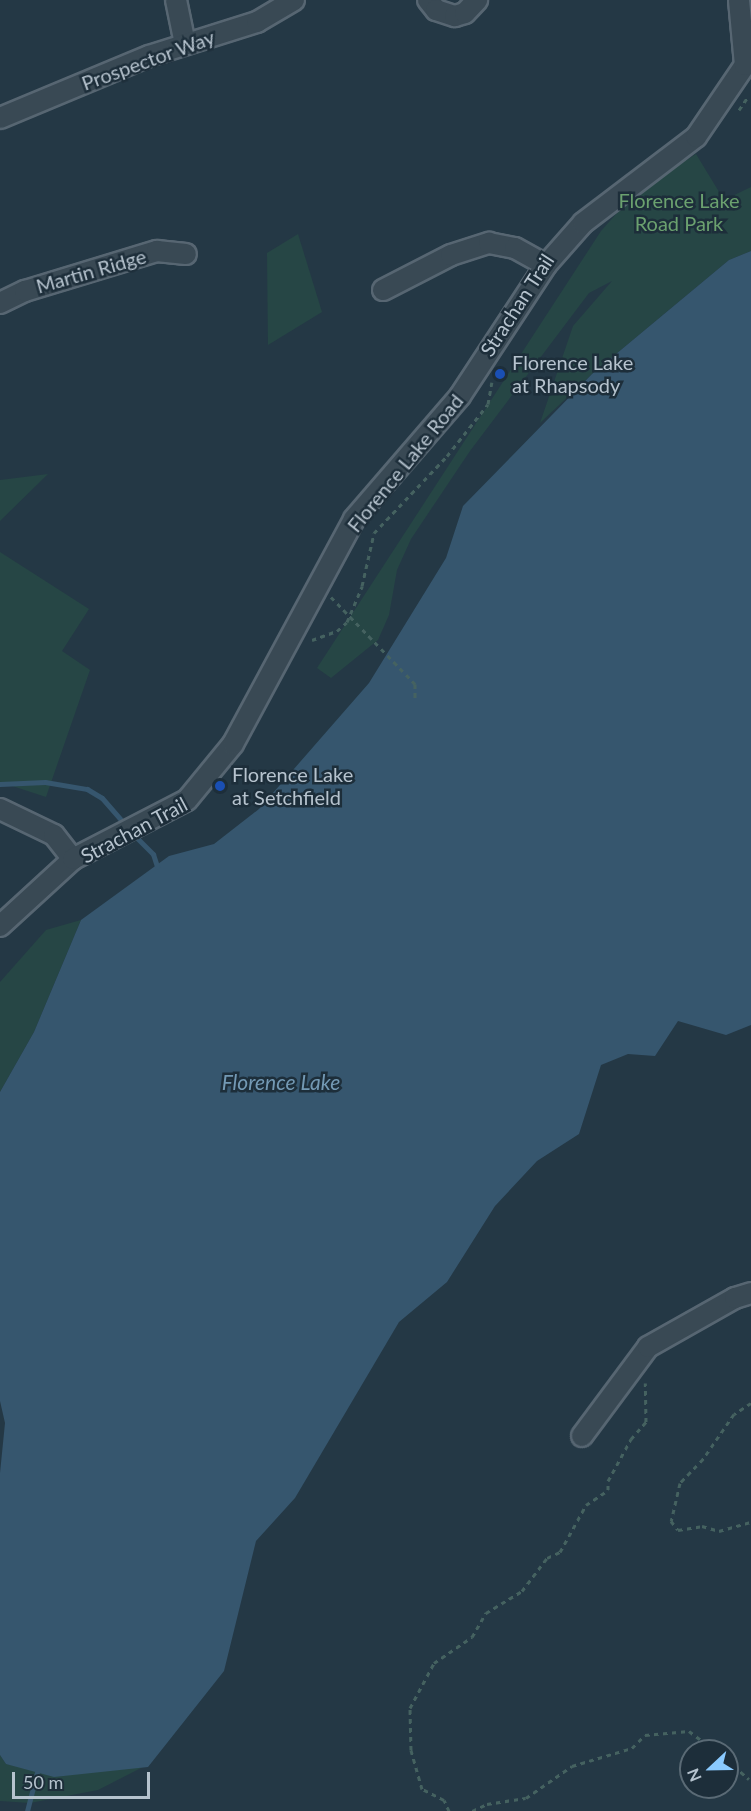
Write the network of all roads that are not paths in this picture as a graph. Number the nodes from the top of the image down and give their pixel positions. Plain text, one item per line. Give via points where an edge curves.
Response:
1 (176, 0) edge
2 (294, 0) edge
3 (428, 0) edge
4 (477, 0) edge
5 (739, 0) edge
6 (185, 44) junction
7 (0, 118) edge
8 (186, 254) dead end
9 (546, 266) junction
10 (383, 290) dead end
11 (0, 303) edge
12 (0, 809) edge
13 (73, 859) junction
14 (0, 926) edge
15 (751, 1293) edge
16 (582, 1436) dead end

1 - 6 street
2 - 6 street, Prospector Way via 257,22
3 - 4 street via 436,10 455,16 465,13
5 - 9 street, Florence Lake Road via 745,65 696,137 582,223
6 - 7 street, Prospector Way
8 - 11 street, Martin Ridge via 157,251 25,291
9 - 10 street via 515,248 489,243 451,255
9 - 13 street, Florence Lake Road via 460,396 354,519 233,744 187,800
12 - 13 street via 54,835
13 - 14 street, Florence Lake Road
15 - 16 street via 735,1298 648,1347

